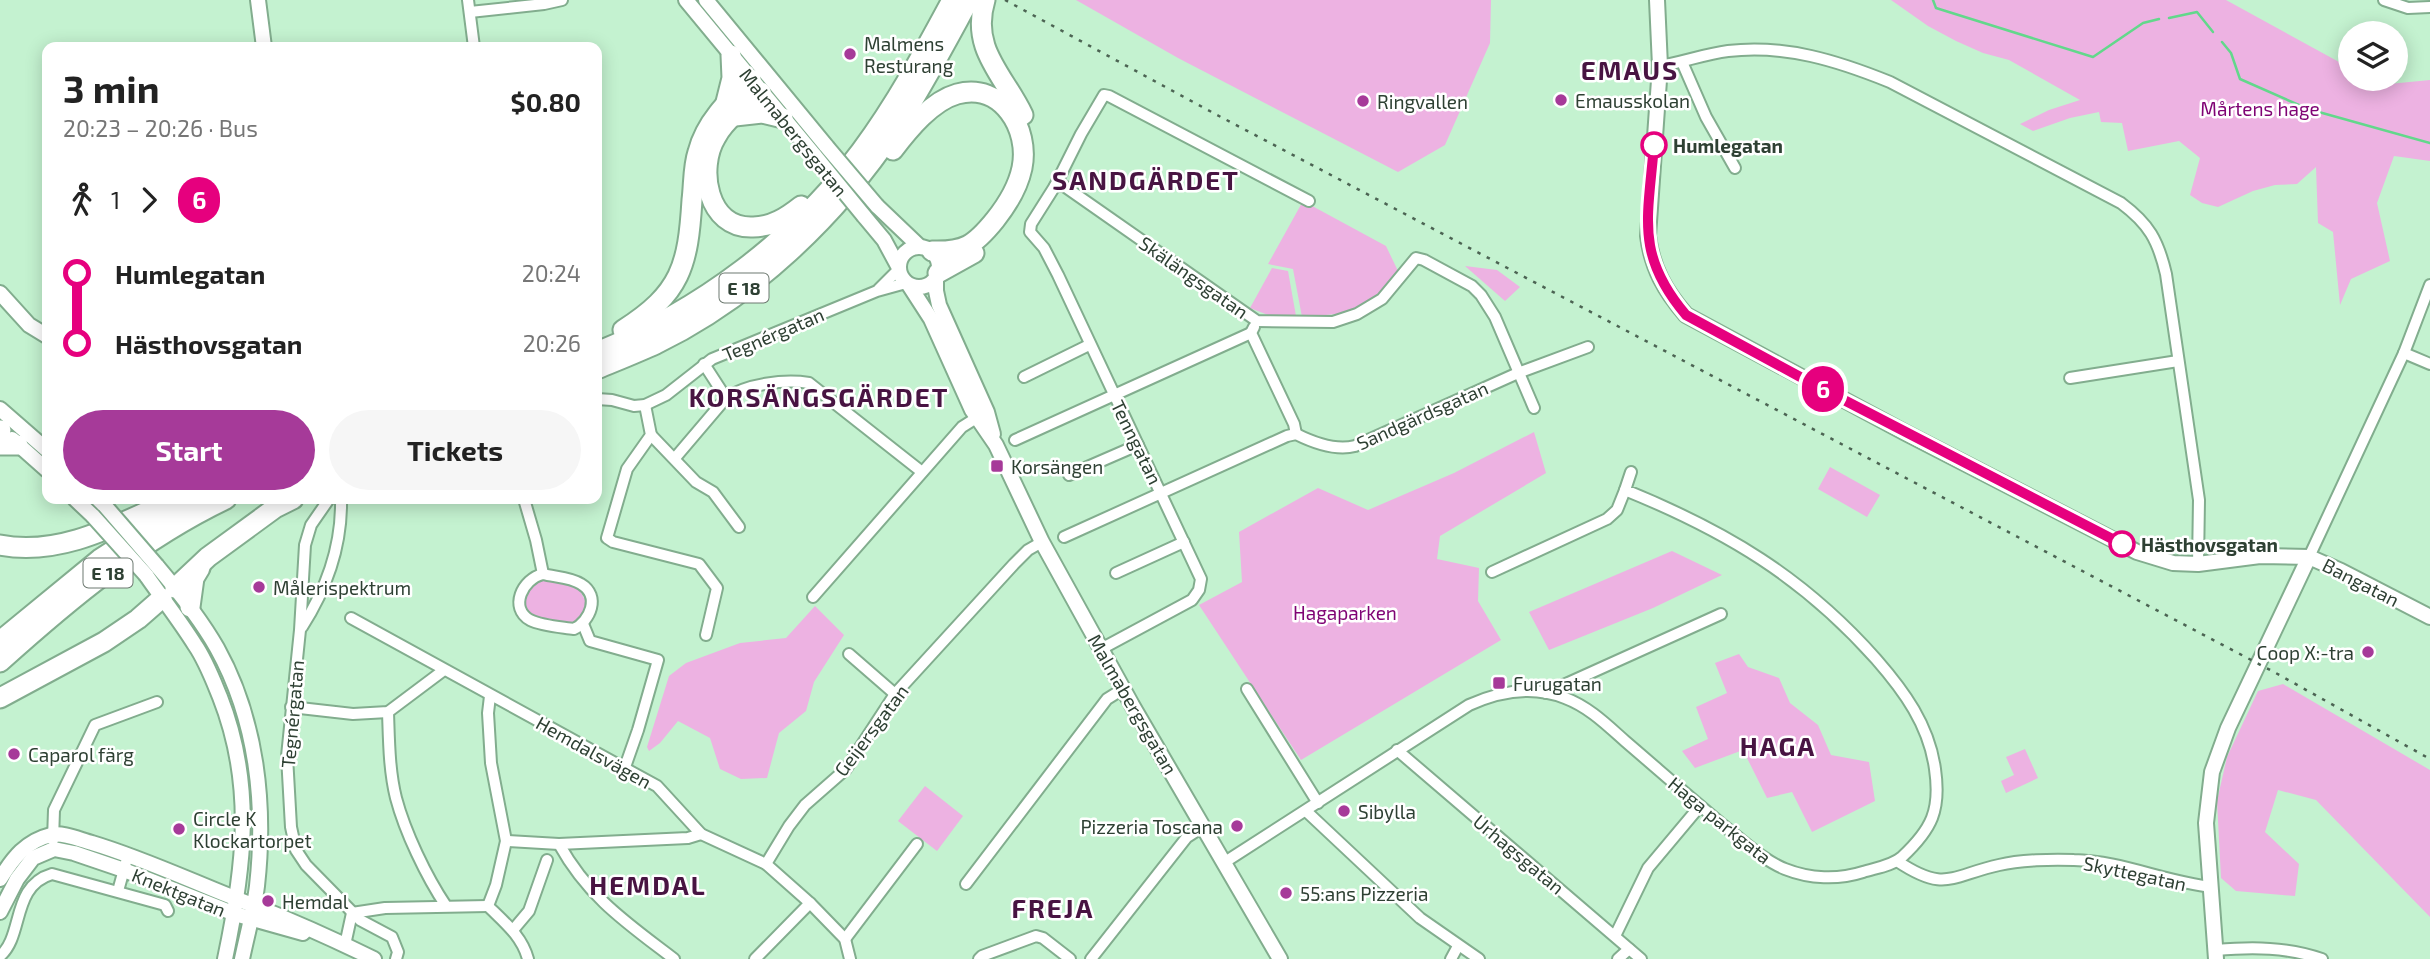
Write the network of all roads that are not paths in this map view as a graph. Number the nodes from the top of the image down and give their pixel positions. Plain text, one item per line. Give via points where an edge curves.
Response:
1 (258, 0) edge
2 (468, 0) edge
3 (562, 0) edge
4 (686, 0) edge
5 (706, 0) edge
6 (952, 0) edge
7 (969, 0) edge
8 (985, 0) edge
9 (1657, 0) edge
10 (2384, 0) edge
11 (2430, 7) edge
12 (470, 12) junction
13 (263, 42) edge
14 (473, 42) edge
15 (732, 55) junction
16 (1682, 62) junction
17 (1660, 66) junction
18 (762, 80) junction
19 (731, 109) junction
20 (783, 118) junction
21 (1735, 168) dead end
22 (864, 170) junction
23 (1055, 186) junction
24 (824, 195) junction
25 (1309, 201) dead end
26 (926, 249) junction
27 (898, 268) junction
28 (937, 276) junction
29 (907, 284) junction
30 (2430, 285) edge
31 (877, 291) junction
32 (0, 293) edge
33 (1256, 321) junction
34 (1251, 332) junction
35 (42, 333) edge
36 (602, 341) edge
37 (1089, 345) junction
38 (1588, 346) dead end
39 (602, 350) edge
40 (2404, 354) junction
41 (2178, 361) junction
42 (2430, 363) edge
43 (704, 364) junction
44 (602, 367) edge
45 (1518, 373) junction
46 (1024, 377) dead end
47 (2070, 378) dead end
48 (1114, 395) junction
49 (726, 398) junction
50 (602, 400) edge
51 (645, 405) junction
52 (1534, 408) dead end
53 (982, 415) junction
54 (4, 430) edge
55 (1296, 434) junction
56 (651, 435) junction
57 (1015, 440) dead end
58 (1138, 445) junction
59 (42, 448) edge
60 (675, 458) junction
61 (42, 465) edge
62 (1631, 471) dead end
63 (922, 472) junction
64 (1069, 475) dead end
65 (1625, 490) junction
66 (1161, 492) junction
67 (80, 504) edge
68 (103, 504) edge
69 (162, 504) edge
70 (185, 504) edge
71 (217, 504) edge
72 (284, 504) edge
73 (326, 504) edge
74 (341, 504) edge
75 (525, 504) edge
76 (739, 527) dead end
77 (1064, 537) dead end
78 (1042, 541) junction
79 (1184, 542) junction
80 (0, 545) edge
81 (2309, 557) junction
82 (204, 561) junction
83 (2198, 564) junction
84 (151, 571) junction
85 (1492, 572) dead end
86 (1116, 573) dead end
87 (543, 574) junction
88 (169, 593) junction
89 (813, 597) dead end
90 (190, 607) junction
91 (1721, 614) dead end
92 (2430, 617) edge
93 (351, 618) dead end
94 (583, 624) junction
95 (300, 630) junction
96 (706, 635) dead end
97 (0, 642) edge
98 (1101, 649) junction
99 (849, 654) dead end
100 (0, 662) edge
101 (444, 670) junction
102 (1123, 689) junction
103 (1247, 689) dead end
104 (1546, 692) junction
105 (895, 694) junction
106 (490, 696) junction
107 (0, 698) edge
108 (157, 702) dead end
109 (292, 707) junction
110 (388, 712) junction
111 (1397, 750) junction
112 (625, 767) junction
113 (1318, 803) junction
114 (1700, 806) junction
115 (1306, 811) junction
116 (1204, 826) junction
117 (53, 834) junction
118 (701, 834) junction
119 (506, 842) junction
120 (559, 844) junction
121 (918, 844) dead end
122 (54, 849) junction
123 (128, 855) junction
124 (547, 860) dead end
125 (1897, 861) junction
126 (1225, 862) junction
127 (766, 864) junction
128 (124, 870) junction
129 (0, 879) edge
130 (966, 884) dead end
131 (2212, 887) junction
132 (118, 891) junction
133 (810, 903) junction
134 (236, 906) junction
135 (446, 906) junction
136 (488, 906) junction
137 (168, 911) dead end
138 (252, 911) junction
139 (0, 912) edge
140 (352, 913) junction
141 (513, 930) junction
142 (1615, 936) junction
143 (345, 945) junction
144 (1458, 946) junction
145 (848, 949) edge
146 (1629, 949) junction
147 (2216, 954) edge
148 (0, 956) edge
149 (225, 959) edge
150 (242, 959) edge
151 (374, 959) edge
152 (396, 959) edge
153 (528, 959) edge
154 (674, 959) edge
155 (755, 959) edge
156 (839, 959) edge
157 (979, 959) edge
158 (1070, 959) edge
159 (1091, 959) edge
160 (1280, 959) edge
161 (1451, 959) edge
162 (1479, 959) edge
163 (1618, 959) edge
164 (1641, 959) edge
165 (2322, 959) edge

1 - 13 main road
2 - 12 street
3 - 12 street
4 - 15 main road, Malmabergsgatan
5 - 18 main road, Malmabergsgatan
6 - 24 highway, E 18 via 891,108
7 - 22 highway, E 18 via 912,103
8 - 28 highway via 982,36 989,59 1026,121 1031,168 1024,192 1002,229
9 - 17 main road, Bangatan
10 - 11 street via 2408,8
12 - 14 street
15 - 18 main road, Malmabergsgatan
15 - 19 highway
16 - 17 street
16 - 21 street
16 - 41 street via 1727,51 1774,49 1854,67 2122,203 2142,220 2158,244
17 - 83 main road, Bangatan via 1648,236 1658,276 1686,315 2126,546 2173,563
18 - 19 highway, E 18
18 - 20 main road, Malmabergsgatan
18 - 26 main road, Malmabergsgatan, bridge via 877,205
19 - 20 highway
19 - 24 highway, E 18 via 707,160 709,192 720,213 742,226 770,225 811,197
19 - 36 highway, E 18 via 708,128 697,155 688,251 676,280 647,313
20 - 27 main road, Malmabergsgatan, bridge via 884,240
22 - 26 highway, E 18 via 878,169 929,111 957,94 986,95 1011,112 1023,141 1022,169 1002,212 989,228 954,252
22 - 44 highway, E 18 via 835,208 753,282 701,319
23 - 25 street via 1104,95
23 - 33 street, Skälängsgatan via 1064,186
23 - 37 street, Tenngatan via 1030,232 1044,248
24 - 39 highway, E 18 via 777,242 718,287 665,320
26 - 27 main road via 909,249
26 - 28 main road via 939,265
27 - 29 main road
27 - 31 street, Tegnérgatan
28 - 29 main road via 921,288
28 - 53 main road, Malmabergsgatan via 939,304
29 - 31 street, Tegnérgatan
29 - 53 main road, Malmabergsgatan
30 - 40 street
31 - 43 street, Tegnérgatan
32 - 35 main road
33 - 34 street
33 - 45 street, Skälängsgatan via 1333,322 1357,314 1382,299 1416,258 1481,295
34 - 48 street
34 - 55 street
37 - 46 street
37 - 48 street, Tenngatan
38 - 45 street, Sandgärdsgatan
40 - 42 street
40 - 81 street
41 - 47 street
41 - 83 street via 2200,500
43 - 49 street
43 - 51 street, Tegnérgatan via 666,396
45 - 52 street, Skälängsgatan
45 - 55 street, Sandgärdsgatan via 1344,449
48 - 57 street
48 - 58 street, Tenngatan
49 - 60 street
49 - 63 street via 752,386 809,383
50 - 51 street
51 - 56 street
53 - 63 street via 962,427
53 - 78 main road, Malmabergsgatan
54 - 59 main road
54 - 61 main road
55 - 66 street
56 - 60 street
56 - 96 street via 627,469 607,538 699,564 717,589
58 - 64 street
58 - 66 street, Tenngatan
60 - 76 street via 696,482 713,492
62 - 65 street
63 - 89 street
65 - 85 street via 1617,510 1607,519
65 - 125 street, Haga parkgata via 1728,538 1791,578 1848,628 1896,681 1926,733 1937,793 1930,826
66 - 77 street
66 - 79 street, Tenngatan
67 - 84 main road, bridge
68 - 84 main road, bridge
69 - 80 highway, E 18 via 81,539 33,548
70 - 97 highway, E 18 via 100,559
71 - 100 highway, E 18 via 120,562
72 - 82 highway, E 18
73 - 95 street, Tegnérgatan via 311,525 305,545
74 - 95 street via 331,570
75 - 87 street
78 - 98 main road, Malmabergsgatan
78 - 105 street, Geijersgatan via 1014,564
79 - 86 street
79 - 98 street, Tenngatan via 1201,579 1192,600
81 - 83 main road, Bangatan via 2260,556
81 - 92 main road, Bangatan
81 - 131 main road via 2216,756 2207,815
82 - 88 highway, E 18
82 - 90 highway via 194,578
84 - 88 main road
87 - 94 street via 587,589 591,612
87 - 94 street via 524,586 520,603 524,613 531,620 574,629
88 - 90 main road
88 - 107 highway, E 18 via 104,642
88 - 134 main road via 212,677 237,752 243,827
90 - 138 main road via 236,687 254,754 259,843
91 - 104 street
93 - 101 street, Hemdalsvägen
94 - 112 street via 590,641 658,660
95 - 109 street, Tegnérgatan
98 - 102 main road, Malmabergsgatan
99 - 105 street
101 - 106 street, Hemdalsvägen
101 - 110 street
102 - 116 main road, Malmabergsgatan
102 - 130 street via 1107,699
103 - 113 street
104 - 111 street, Haga parkgata via 1492,695
104 - 114 street, Haga parkgata via 1594,714
105 - 127 street, Geijersgatan via 846,769 805,805
106 - 112 street, Hemdalsvägen
106 - 119 street via 491,763
108 - 117 street via 95,725 54,810
109 - 110 street via 353,714
109 - 140 street, Tegnérgatan via 287,779 293,841 312,872
110 - 135 street via 396,797
111 - 113 street, Haga parkgata
111 - 142 street, Urhagsgatan
112 - 118 street, Hemdalsvägen via 664,792
113 - 115 street, Haga parkgata
114 - 125 street, Haga parkgata via 1769,861 1794,872 1849,877
114 - 142 street via 1648,869
115 - 126 street, Haga parkgata
115 - 144 street via 1420,918
116 - 126 main road, Malmabergsgatan
116 - 159 street via 1187,837
117 - 122 street
117 - 123 main road, Knektgatan
117 - 129 main road via 26,845
118 - 120 street
118 - 127 street, Hemdalsvägen
119 - 120 street
119 - 136 street
120 - 154 street via 574,871 600,900
121 - 145 street
122 - 128 main road, Knektgatan
122 - 139 main road via 33,858
123 - 128 street, Knektgatan
123 - 134 main road, Knektgatan
124 - 141 street via 529,912
125 - 131 street, Skyttegatan via 1927,878 1950,880 1999,865 2093,861
126 - 160 main road, Malmabergsgatan
127 - 133 street, Hemdalsvägen
128 - 132 street, Knektgatan
128 - 134 main road, Knektgatan
131 - 147 main road
132 - 137 street, Knektgatan via 165,905
132 - 148 street, Knektgatan via 52,874 41,877 27,894 7,950
133 - 145 street, Hemdalsvägen
133 - 155 street
134 - 138 main road
134 - 149 main road
135 - 136 street
135 - 140 street
136 - 141 street
138 - 143 main road
138 - 150 main road
140 - 143 street
140 - 152 street, Tegnérgatan via 392,937
141 - 153 street
142 - 146 street, Urhagsgatan
143 - 151 main road
144 - 161 street
144 - 162 street
145 - 156 street
146 - 163 street
146 - 164 street, Urhagsgatan
147 - 165 street via 2253,947
157 - 158 street via 1036,936

